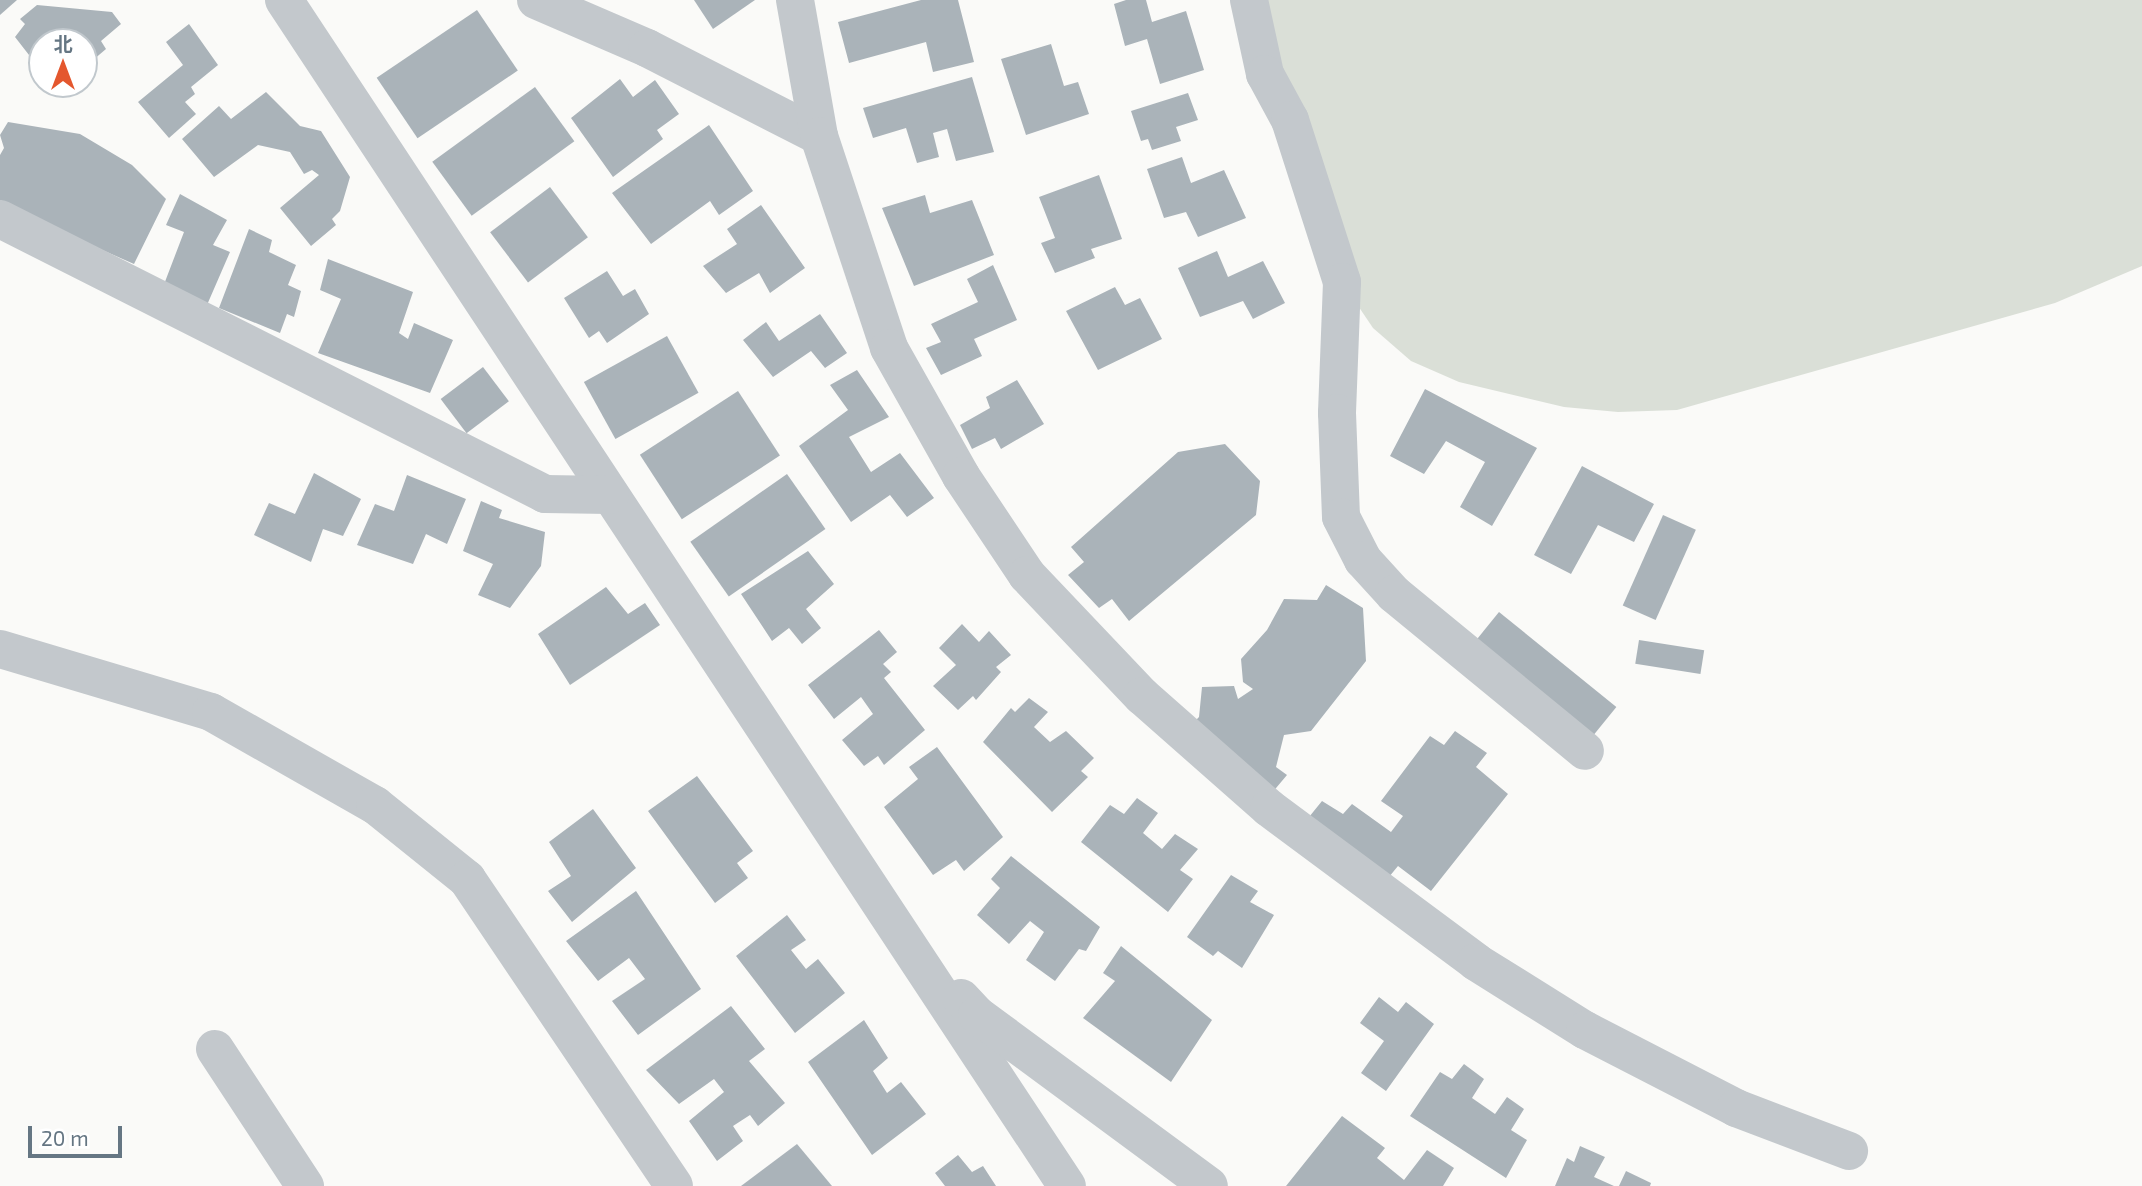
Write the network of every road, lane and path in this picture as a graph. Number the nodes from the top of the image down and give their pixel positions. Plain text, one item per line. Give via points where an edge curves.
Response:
1 (284, 0) edge
2 (536, 0) edge
3 (795, 0) edge
4 (1249, 0) edge
5 (820, 136) junction
6 (0, 219) edge
7 (610, 495) junction
8 (0, 649) edge
9 (1585, 751) dead end
10 (912, 946) junction
11 (215, 1049) dead end
12 (1849, 1151) dead end
13 (305, 1186) edge
14 (674, 1186) edge
15 (1067, 1186) edge
16 (1209, 1186) edge

1 - 7 street
2 - 5 street via 647,47
3 - 5 street
4 - 9 street via 1265,74 1290,120 1342,282 1337,413 1341,517 1363,560 1394,594
5 - 12 street via 889,348 961,476 1027,575 1142,696 1269,808 1476,962 1585,1030 1736,1108
6 - 7 street via 545,494
7 - 10 street
8 - 14 street via 211,712 395,821 467,879
10 - 15 street
10 - 16 street via 977,1015
11 - 13 street

